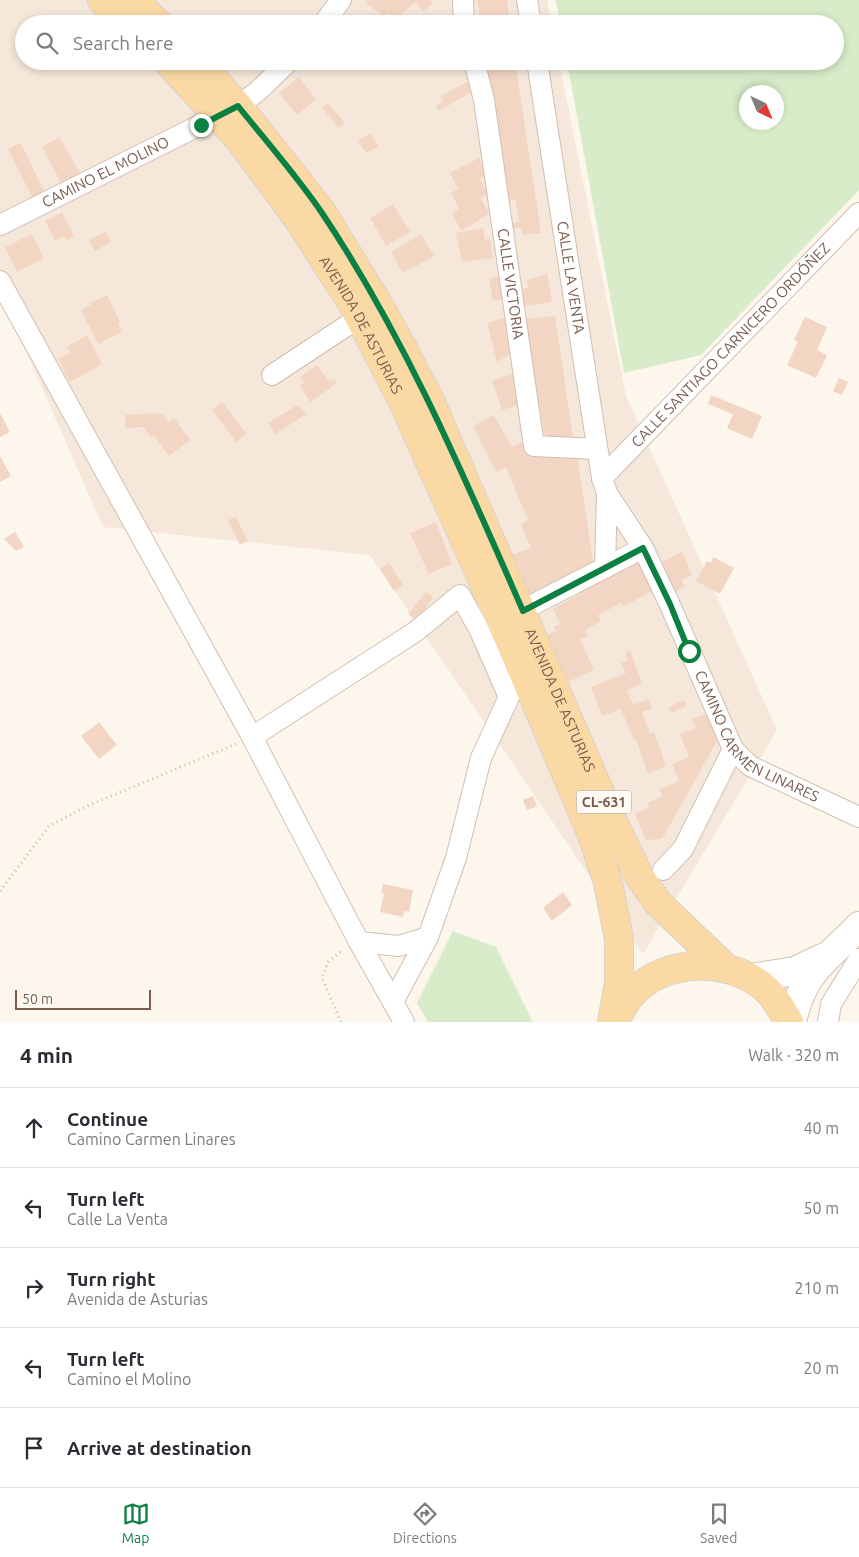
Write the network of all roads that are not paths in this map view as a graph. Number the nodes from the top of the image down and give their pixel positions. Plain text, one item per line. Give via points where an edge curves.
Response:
1 (102, 0) edge
2 (133, 0) edge
3 (341, 0) edge
4 (463, 0) edge
5 (527, 0) edge
6 (118, 15) edge
7 (149, 15) edge
8 (330, 15) edge
9 (464, 15) edge
10 (530, 15) edge
11 (178, 70) edge
12 (203, 70) edge
13 (280, 70) edge
14 (476, 70) edge
15 (538, 70) edge
16 (228, 111) junction
17 (859, 213) edge
18 (0, 225) edge
19 (0, 281) edge
20 (360, 316) junction
21 (272, 375) dead end
22 (597, 450) junction
23 (604, 485) junction
24 (643, 548) junction
25 (605, 568) junction
26 (502, 623) junction
27 (252, 737) junction
28 (733, 749) junction
29 (859, 817) edge
30 (663, 870) dead end
31 (859, 926) edge
32 (428, 937) junction
33 (360, 942) junction
34 (826, 956) junction
35 (859, 959) edge
36 (725, 967) junction
37 (751, 978) junction
38 (393, 1002) junction
39 (404, 1022) edge
40 (613, 1022) edge
41 (790, 1022) edge
42 (828, 1022) edge

1 - 6 main road
2 - 7 main road
3 - 8 street
4 - 9 street
5 - 10 street
11 - 16 main road, AVENIDA DE ASTURIAS / CL-631
12 - 16 main road, AVENIDA DE ASTURIAS / CL-631
13 - 16 street, CAMINO EL MOLINO via 258,91
14 - 22 street, CALLE VICTORIA via 484,100 534,446
15 - 22 street, CALLE LA VENTA
16 - 18 street, CAMINO EL MOLINO
16 - 20 main road, AVENIDA DE ASTURIAS / CL-631 via 240,140 298,219
16 - 26 main road, AVENIDA DE ASTURIAS / CL-631 via 321,212 377,302 430,401
17 - 23 street, CALLE SANTIAGO CARNICERO ORDÓÑEZ
19 - 27 street
20 - 21 street
20 - 26 main road, AVENIDA DE ASTURIAS / CL-631 via 404,404
22 - 23 street, CALLE LA VENTA
23 - 24 street, CALLE LA VENTA
23 - 25 street, CALLE LA VENTA
24 - 25 street
24 - 28 street, CAMINO CARMEN LINARES
25 - 26 street
26 - 27 street via 460,595 416,632
26 - 32 street via 509,697 481,758 456,858
26 - 36 main road, AVENIDA DE ASTURIAS / CL-631 via 608,811 639,876 658,903
26 - 40 main road, AVENIDA DE ASTURIAS / CL-631 via 592,837 608,883 619,939 619,982
27 - 33 street
28 - 29 street, CAMINO CARMEN LINARES via 750,766
28 - 30 street via 683,849
31 - 34 main road
32 - 33 street via 399,946
32 - 38 street
33 - 38 street
34 - 37 main road via 794,971
34 - 41 main road via 806,981
35 - 42 street via 831,1004
36 - 37 main road, CL-631
36 - 40 main road, CL-631 via 688,966 659,975 632,993
37 - 41 main road, CL-631 via 778,1002
38 - 39 street

